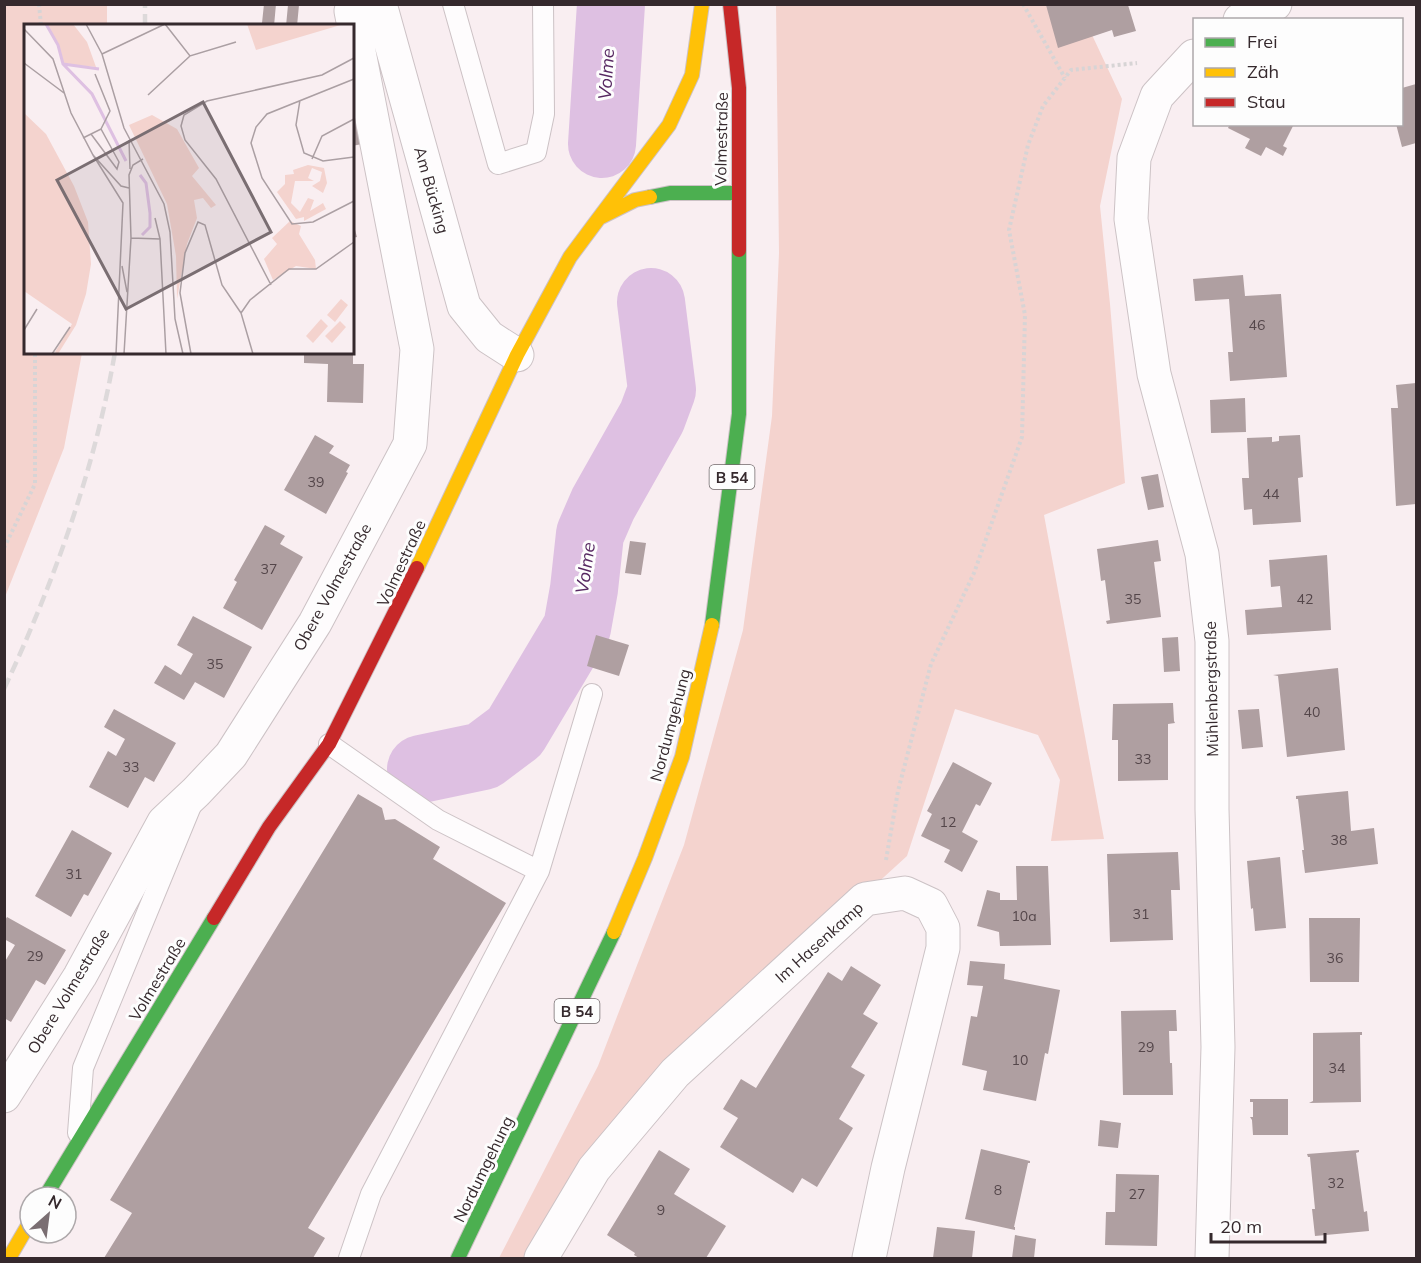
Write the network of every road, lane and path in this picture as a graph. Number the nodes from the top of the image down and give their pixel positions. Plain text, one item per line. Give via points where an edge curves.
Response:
1 (39, 4) edge
2 (353, 4) edge
3 (380, 4) edge
4 (453, 4) edge
5 (543, 4) edge
6 (702, 4) edge
7 (730, 4) edge
8 (1023, 4) edge
9 (1275, 4) edge
10 (1244, 18) edge
11 (40, 24) edge
12 (354, 24) edge
13 (354, 26) edge
14 (1187, 62) edge
15 (1065, 78) junction
16 (737, 193) junction
17 (599, 218) junction
18 (34, 354) edge
19 (517, 356) junction
20 (4, 548) edge
21 (592, 694) dead end
22 (329, 744) junction
23 (196, 792) junction
24 (539, 871) junction
25 (880, 896) junction
26 (4, 1096) edge
27 (77, 1141) junction
28 (52, 1185) edge
29 (18, 1243) edge
30 (9, 1258) edge
31 (349, 1258) edge
32 (458, 1258) edge
33 (541, 1258) edge
34 (869, 1258) edge
35 (1212, 1258) edge

1 - 11 path
2 - 12 street, Obere Volmestraße
3 - 19 street, Am Bücking via 464,306 489,337
4 - 5 lane via 498,164 536,152 544,114
6 - 17 main road via 692,75 669,125
7 - 16 main road, Volmestraße / B 54 via 739,88
8 - 15 path
9 - 10 street
13 - 23 street, Obere Volmestraße via 417,349 410,444 315,623 231,756
14 - 15 path via 1071,70
14 - 35 street, Mühlenbergstraße via 1157,96 1134,158 1131,219 1154,374 1202,554 1212,641 1218,1047
15 - 25 path via 1043,106 1028,144 1009,230 1025,315 1022,437 974,573 931,664 898,791
16 - 17 main road, Volmestraße via 670,193 635,200
16 - 32 main road, Nordumgehung / B 54 via 739,414 714,617 682,757 606,951
17 - 19 main road, Volmestraße via 570,257
18 - 20 path via 35,484
19 - 22 main road, Volmestraße via 392,621
21 - 24 lane
22 - 24 lane via 438,820
22 - 27 main road, Volmestraße via 269,827
23 - 26 street, Obere Volmestraße via 164,822 80,976
23 - 27 lane via 83,1068
24 - 31 lane via 370,1194
25 - 33 street, Im Hasenkamp via 866,899 675,1073 594,1169
25 - 34 street, Im Hasenkamp via 905,893 931,905 943,928 943,948
27 - 28 main road, Volmestraße
29 - 30 main road

